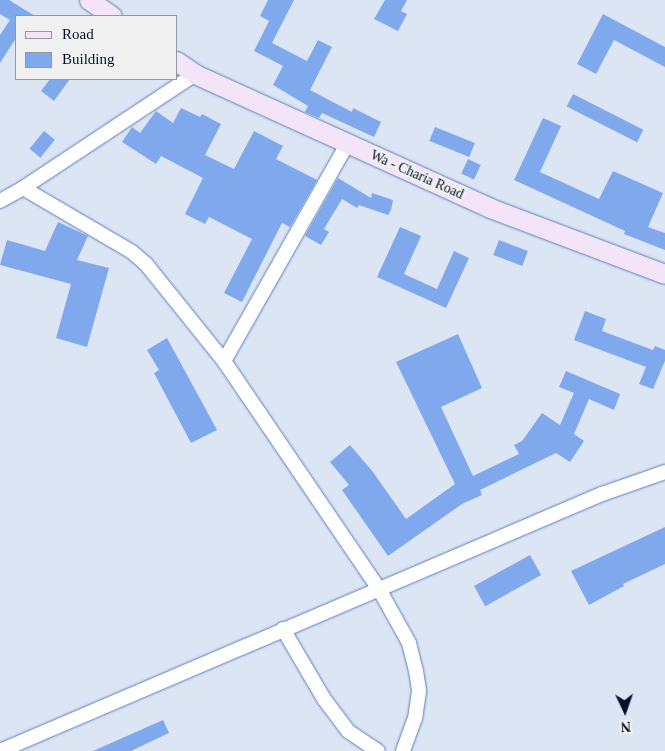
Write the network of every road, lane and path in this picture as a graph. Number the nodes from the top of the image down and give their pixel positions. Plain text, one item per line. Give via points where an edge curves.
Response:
1 (89, 0) edge
2 (111, 15) edge
3 (178, 62) edge
4 (195, 74) junction
5 (348, 144) junction
6 (24, 188) junction
7 (0, 200) edge
8 (665, 274) edge
9 (224, 361) junction
10 (665, 472) edge
11 (379, 589) junction
12 (283, 629) junction
13 (0, 751) edge
14 (378, 751) edge
15 (403, 751) edge

1 - 2 street
3 - 4 street, Wa - Charia Road
4 - 5 street, Wa - Charia Road
4 - 6 street
5 - 8 street, Wa - Charia Road via 490,208
5 - 9 street
6 - 7 street
6 - 9 street via 132,252 146,264
9 - 11 street
10 - 11 street via 602,494
11 - 12 street
11 - 15 street via 408,643 416,670 419,691 415,718
12 - 13 street
12 - 14 street via 343,725

